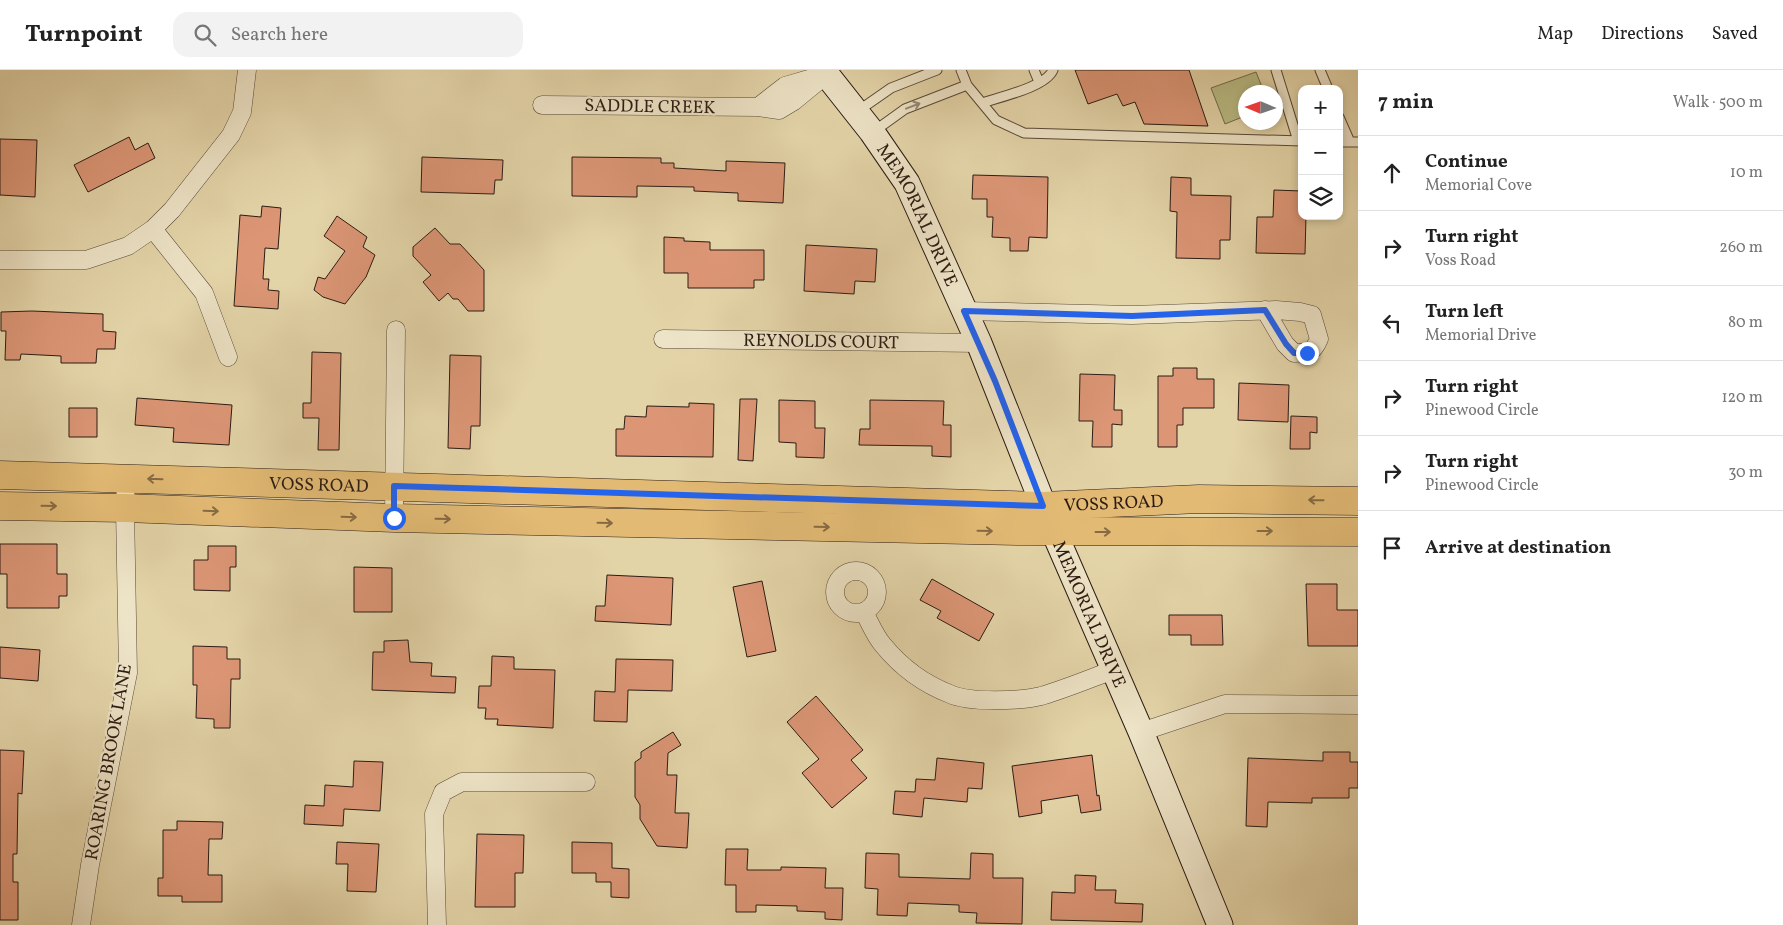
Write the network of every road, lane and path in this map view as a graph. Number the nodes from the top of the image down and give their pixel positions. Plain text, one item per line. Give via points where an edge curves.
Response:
1 (247, 70) edge
2 (937, 70) edge
3 (961, 70) edge
4 (1034, 70) edge
5 (1054, 70) edge
6 (1276, 70) edge
7 (1320, 70) edge
8 (825, 72) edge
9 (1039, 82) junction
10 (968, 85) junction
11 (1326, 85) edge
12 (982, 103) junction
13 (542, 105) dead end
14 (857, 112) junction
15 (1343, 124) edge
16 (872, 132) junction
17 (1298, 135) edge
18 (1298, 141) edge
19 (1354, 142) edge
20 (153, 229) junction
21 (0, 260) edge
22 (1265, 310) dead end
23 (964, 311) junction
24 (396, 330) dead end
25 (663, 339) dead end
26 (979, 343) junction
27 (228, 357) dead end
28 (0, 474) edge
29 (126, 478) junction
30 (394, 486) junction
31 (1358, 501) edge
32 (0, 506) edge
33 (1043, 506) junction
34 (125, 508) junction
35 (394, 518) junction
36 (1054, 532) junction
37 (1358, 532) edge
38 (864, 612) dead end
39 (1113, 670) junction
40 (1358, 705) edge
41 (1141, 732) junction
42 (586, 782) dead end
43 (81, 925) edge
44 (437, 925) edge
45 (1220, 925) edge

1 - 20 street via 242,112 231,135
2 - 14 lane via 891,88
3 - 10 lane
4 - 9 lane
5 - 9 lane
6 - 17 lane
7 - 11 lane
8 - 13 street, SADDLE CREEK via 794,101 779,110 758,107
8 - 14 street, MEMORIAL DRIVE
9 - 12 lane
10 - 12 lane
16 -> 10 lane via 905,109
12 - 18 lane via 996,120 1024,133
14 - 16 street, MEMORIAL DRIVE
15 - 19 lane
16 - 23 street, MEMORIAL DRIVE via 907,183
20 - 21 street via 128,246 86,260
20 - 27 street via 204,293
22 - 23 street via 1132,316
23 - 26 street, MEMORIAL DRIVE
24 - 30 street
25 - 26 street, REYNOLDS COURT
26 - 33 street, MEMORIAL DRIVE
28 - 29 main road, VOSS ROAD
30 -> 29 main road, VOSS ROAD
29 - 34 street, ROARING BROOK LANE
30 - 33 main road, VOSS ROAD
30 - 35 street
31 -> 33 main road, VOSS ROAD via 1199,498
32 -> 34 main road, VOSS ROAD
33 - 36 street, MEMORIAL DRIVE
34 -> 35 main road, VOSS ROAD
34 - 43 street, ROARING BROOK LANE via 128,673
35 -> 36 main road, VOSS ROAD
36 -> 37 main road, VOSS ROAD
36 - 39 street, MEMORIAL DRIVE
38 - 39 street via 881,643 899,663 923,681 952,696 1015,700 1040,696
39 - 41 street, MEMORIAL DRIVE
40 - 41 street via 1225,704
41 - 45 street, MEMORIAL DRIVE
42 - 44 street via 462,782 443,792 434,814

